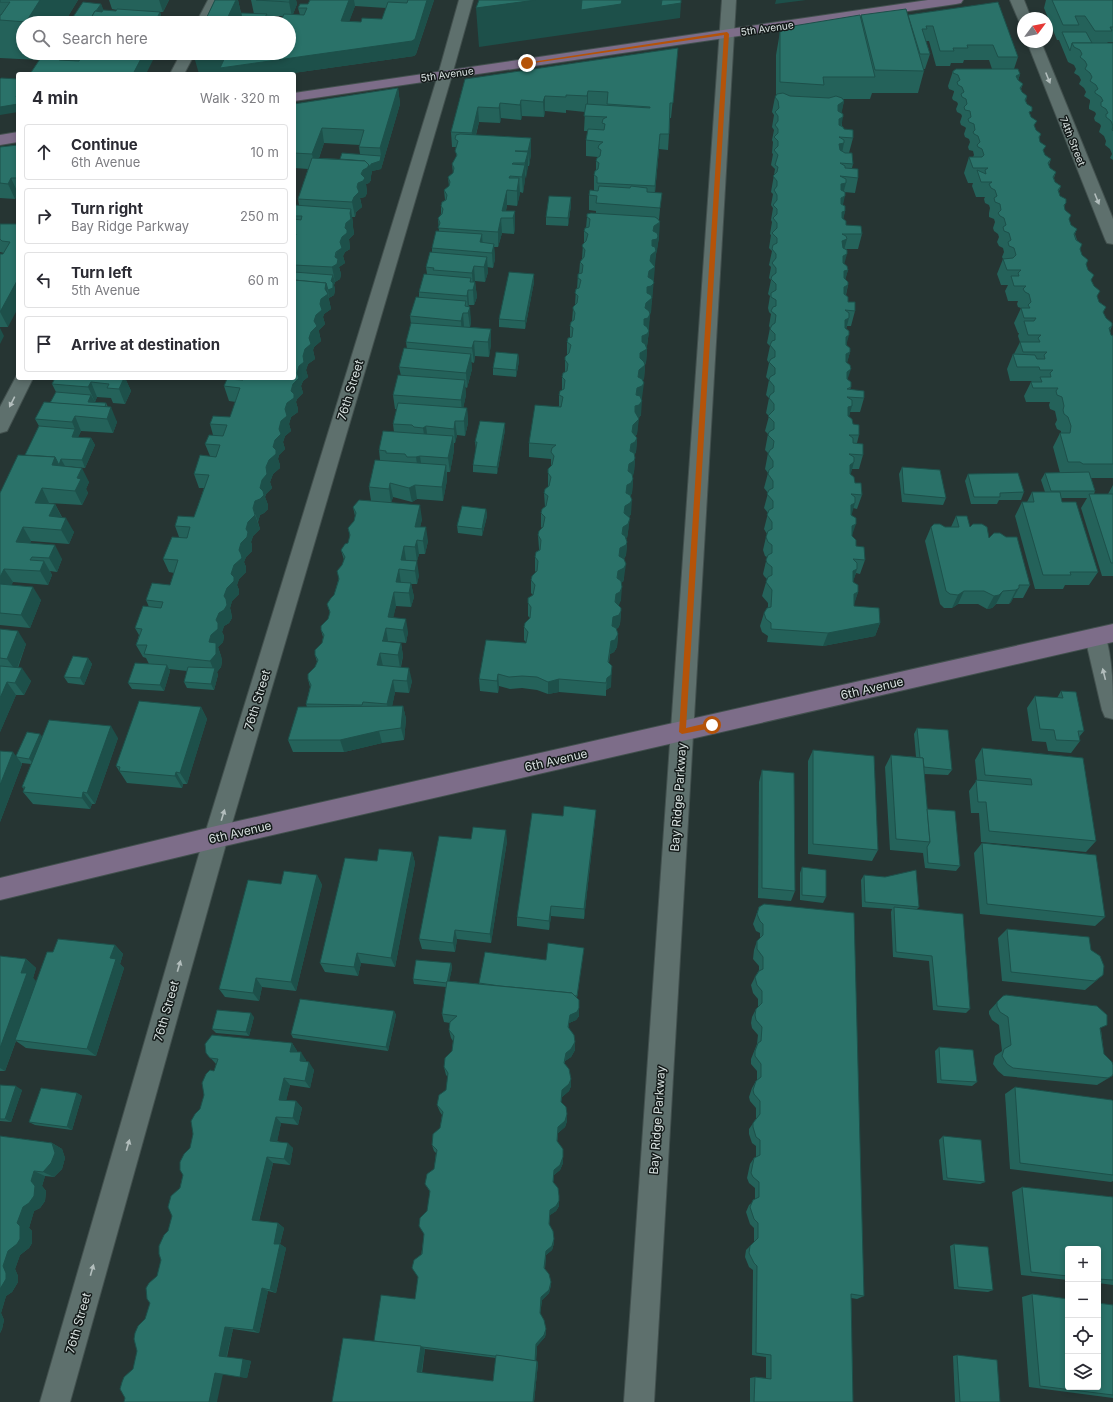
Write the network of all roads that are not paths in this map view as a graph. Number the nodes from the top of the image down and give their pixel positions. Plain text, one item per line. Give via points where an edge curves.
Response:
1 (215, 0) edge
2 (466, 0) edge
3 (729, 0) edge
4 (956, 0) edge
5 (1017, 0) edge
6 (1022, 12) edge
7 (207, 16) edge
8 (727, 34) junction
9 (1036, 48) edge
10 (184, 60) edge
11 (178, 72) edge
12 (445, 75) junction
13 (296, 97) edge
14 (16, 137) edge
15 (0, 140) edge
16 (1113, 239) edge
17 (23, 380) edge
18 (0, 426) edge
19 (1104, 635) edge
20 (1113, 710) edge
21 (682, 732) junction
22 (216, 838) junction
23 (0, 889) edge
24 (55, 1402) edge
25 (639, 1402) edge

1 - 7 street
2 - 12 street, 76th Street
3 - 8 street, Bay Ridge Parkway
4 - 8 street, 5th Avenue
5 - 6 street
8 - 12 street, 5th Avenue
8 - 21 street, Bay Ridge Parkway
9 -> 16 street, 74th Street
10 - 11 street
12 - 13 street, 5th Avenue
22 -> 12 street, 76th Street
14 - 15 street
17 -> 18 street
20 -> 19 street
19 - 21 street, 6th Avenue
21 - 22 street, 6th Avenue
21 - 25 street, Bay Ridge Parkway
22 - 23 street, 6th Avenue
24 -> 22 street, 76th Street

